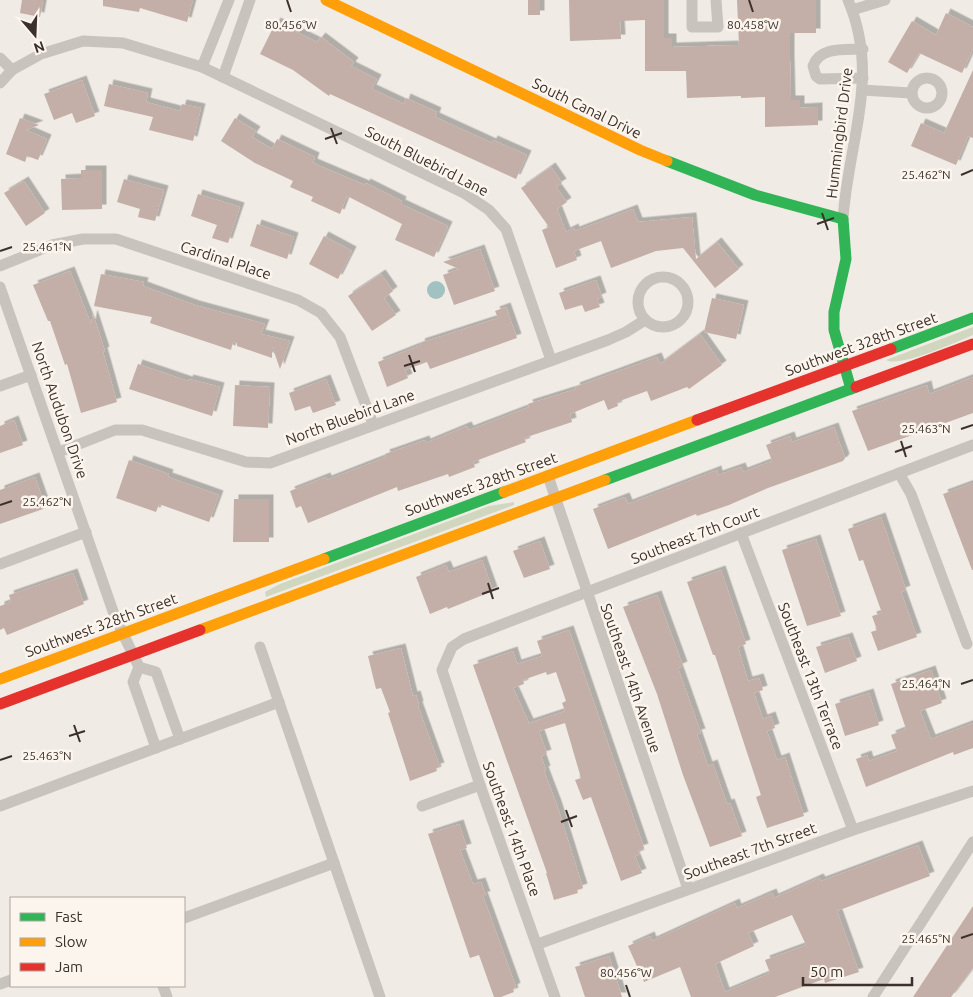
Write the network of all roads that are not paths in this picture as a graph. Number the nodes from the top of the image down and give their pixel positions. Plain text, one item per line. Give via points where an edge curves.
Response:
1 (229, 0) edge
2 (250, 0) edge
3 (326, 0) edge
4 (692, 0) edge
5 (716, 0) edge
6 (885, 0) edge
7 (850, 5) edge
8 (862, 49) junction
9 (0, 58) edge
10 (202, 68) junction
11 (12, 70) junction
12 (223, 77) junction
13 (864, 78) junction
14 (0, 83) edge
15 (862, 90) junction
16 (911, 93) dead end
17 (843, 219) junction
18 (0, 266) edge
19 (0, 287) edge
20 (973, 318) edge
21 (645, 320) junction
22 (973, 344) edge
23 (550, 360) junction
24 (843, 366) junction
25 (31, 374) junction
26 (0, 386) edge
27 (851, 389) junction
28 (373, 424) junction
29 (973, 445) edge
30 (59, 452) junction
31 (899, 473) junction
32 (548, 476) junction
33 (557, 499) junction
34 (86, 532) junction
35 (741, 533) junction
36 (0, 564) edge
37 (586, 592) junction
38 (124, 633) junction
39 (966, 644) dead end
40 (260, 647) dead end
41 (134, 655) junction
42 (139, 667) junction
43 (442, 670) joint
44 (0, 679) edge
45 (279, 702) junction
46 (0, 704) edge
47 (180, 739) junction
48 (156, 748) junction
49 (480, 785) junction
50 (973, 791) edge
51 (0, 806) edge
52 (422, 806) dead end
53 (853, 830) junction
54 (973, 842) edge
55 (334, 863) junction
56 (688, 889) junction
57 (185, 918) edge
58 (538, 944) junction
59 (380, 997) edge
60 (555, 997) edge
61 (873, 997) edge

1 - 10 street
2 - 12 street
3 - 17 street, South Canal Drive via 640,150 755,195
4 - 5 street via 692,27 718,27
6 - 7 street
7 - 8 street, Hummingbird Drive
8 - 13 street, Hummingbird Drive
8 - 13 street via 826,52 819,55 813,66 820,78
9 - 11 street
10 - 11 street via 123,43 83,41 41,54
10 - 12 street, South Bluebird Lane
11 - 14 street
12 - 23 street, South Bluebird Lane via 464,193 489,210 506,229
13 - 15 street, Hummingbird Drive
15 - 16 street
15 - 17 street, Hummingbird Drive
17 - 24 street, Hummingbird Drive via 846,259 834,323
18 - 28 street, Cardinal Place via 52,245 83,239 116,239 298,300 322,313 340,337
19 - 25 street, North Audubon Drive
20 - 24 street, Southwest 328th Street
21 - 21 street via 660,327 671,326 680,320 688,305 681,284 660,277 646,283 638,296
21 - 23 street, North Bluebird Lane via 626,332
22 - 27 street
23 - 28 street, North Bluebird Lane
24 - 27 street, Hummingbird Drive
24 - 32 street, Southwest 328th Street
25 - 26 street
25 - 30 street, North Audubon Drive
27 - 33 street
28 - 30 street, North Bluebird Lane via 270,463 246,462 142,430 115,430
29 - 31 street, Southeast 7th Court
30 - 34 street, North Audubon Drive
31 - 35 street, Southeast 7th Court
31 - 39 street via 911,494
32 - 33 street, Southeast 14th Avenue
32 - 38 street, Southwest 328th Street
33 - 37 street, Southeast 14th Avenue
33 - 41 street
34 - 36 street
34 - 38 street, North Audubon Drive
35 - 37 street, Southeast 7th Court
35 - 53 street, Southeast 13th Terrace
37 - 43 street, Southeast 7th Court via 464,638 452,647
37 - 56 street, Southeast 14th Avenue
38 - 41 street, North Audubon Drive
38 - 44 street, Southwest 328th Street
40 - 45 street
41 - 42 street, North Audubon Drive
41 - 46 street
42 - 47 street via 156,672
42 - 48 street via 133,682
43 - 49 street, Southeast 14th Place
45 - 47 street
45 - 55 street
47 - 48 street
48 - 51 street
49 - 52 street
49 - 58 street, Southeast 14th Place
50 - 53 street, Southeast 7th Street
53 - 56 street, Southeast 7th Street
54 - 61 street
55 - 57 street
55 - 59 street
56 - 58 street, Southeast 7th Street
58 - 60 street, Southeast 14th Place

